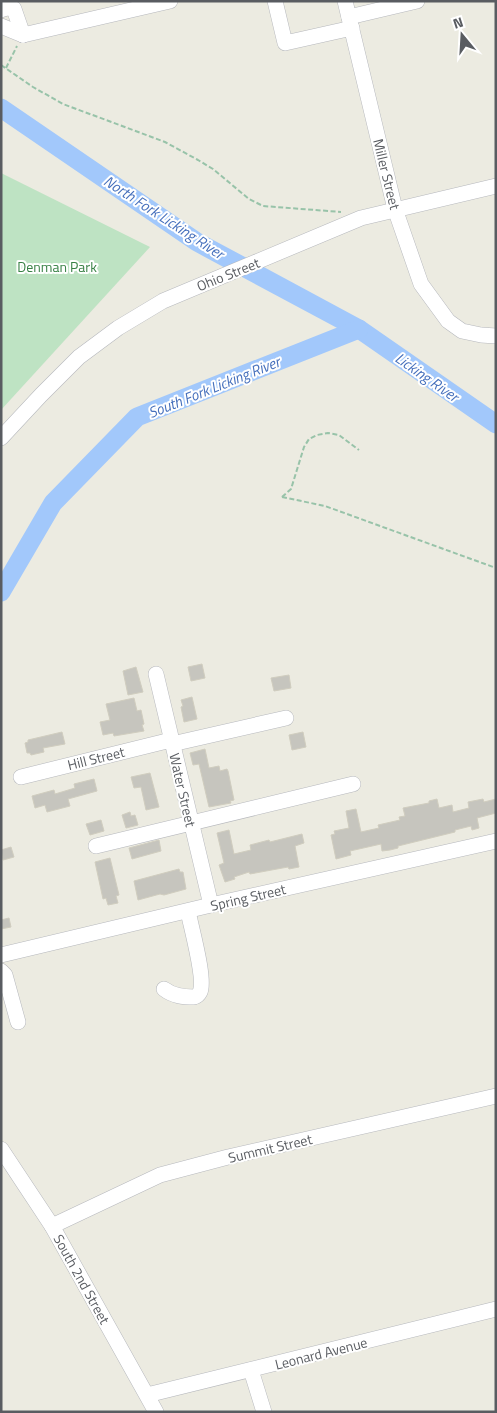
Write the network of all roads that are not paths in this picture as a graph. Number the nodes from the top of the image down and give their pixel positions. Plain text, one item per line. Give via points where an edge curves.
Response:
1 (170, 1) edge
2 (275, 1) edge
3 (345, 1) edge
4 (417, 1) edge
5 (1, 10) edge
6 (351, 22) junction
7 (1, 26) edge
8 (23, 35) junction
9 (496, 186) edge
10 (395, 209) junction
11 (496, 336) edge
12 (1, 438) edge
13 (156, 674) dead end
14 (286, 718) dead end
15 (172, 742) junction
16 (21, 776) dead end
17 (353, 784) dead end
18 (191, 823) junction
19 (496, 841) edge
20 (96, 846) dead end
21 (211, 905) junction
22 (188, 911) junction
23 (1, 955) edge
24 (1, 971) edge
25 (164, 989) dead end
26 (18, 1022) dead end
27 (496, 1096) edge
28 (1, 1149) edge
29 (52, 1226) junction
30 (496, 1309) edge
31 (251, 1370) junction
32 (147, 1395) junction
33 (156, 1412) edge
34 (264, 1412) edge

1 - 8 street
2 - 6 street via 286,43
3 - 6 street, Miller Street
4 - 6 street
5 - 8 street via 14,9
6 - 10 street, Miller Street
7 - 8 street
9 - 10 street, Ohio Street
10 - 11 street, Miller Street via 421,284 448,321 462,331
10 - 12 street, Ohio Street via 323,234 164,301 141,314 100,341 63,373
13 - 15 street, Water Street
14 - 15 street, Hill Street
15 - 16 street, Hill Street
15 - 18 street, Water Street
17 - 18 street
18 - 20 street
18 - 21 street, Water Street
19 - 21 street, Spring Street
21 - 22 street, Spring Street
22 - 23 street, Spring Street
22 - 25 street via 200,968 200,992 194,998
24 - 26 street via 5,975
27 - 29 street, Summit Street via 160,1175
28 - 29 street, South 2nd Street
29 - 32 street, South 2nd Street
30 - 31 street, Leonard Avenue
31 - 32 street, Leonard Avenue
31 - 34 street
32 - 33 street, South 2nd Street

